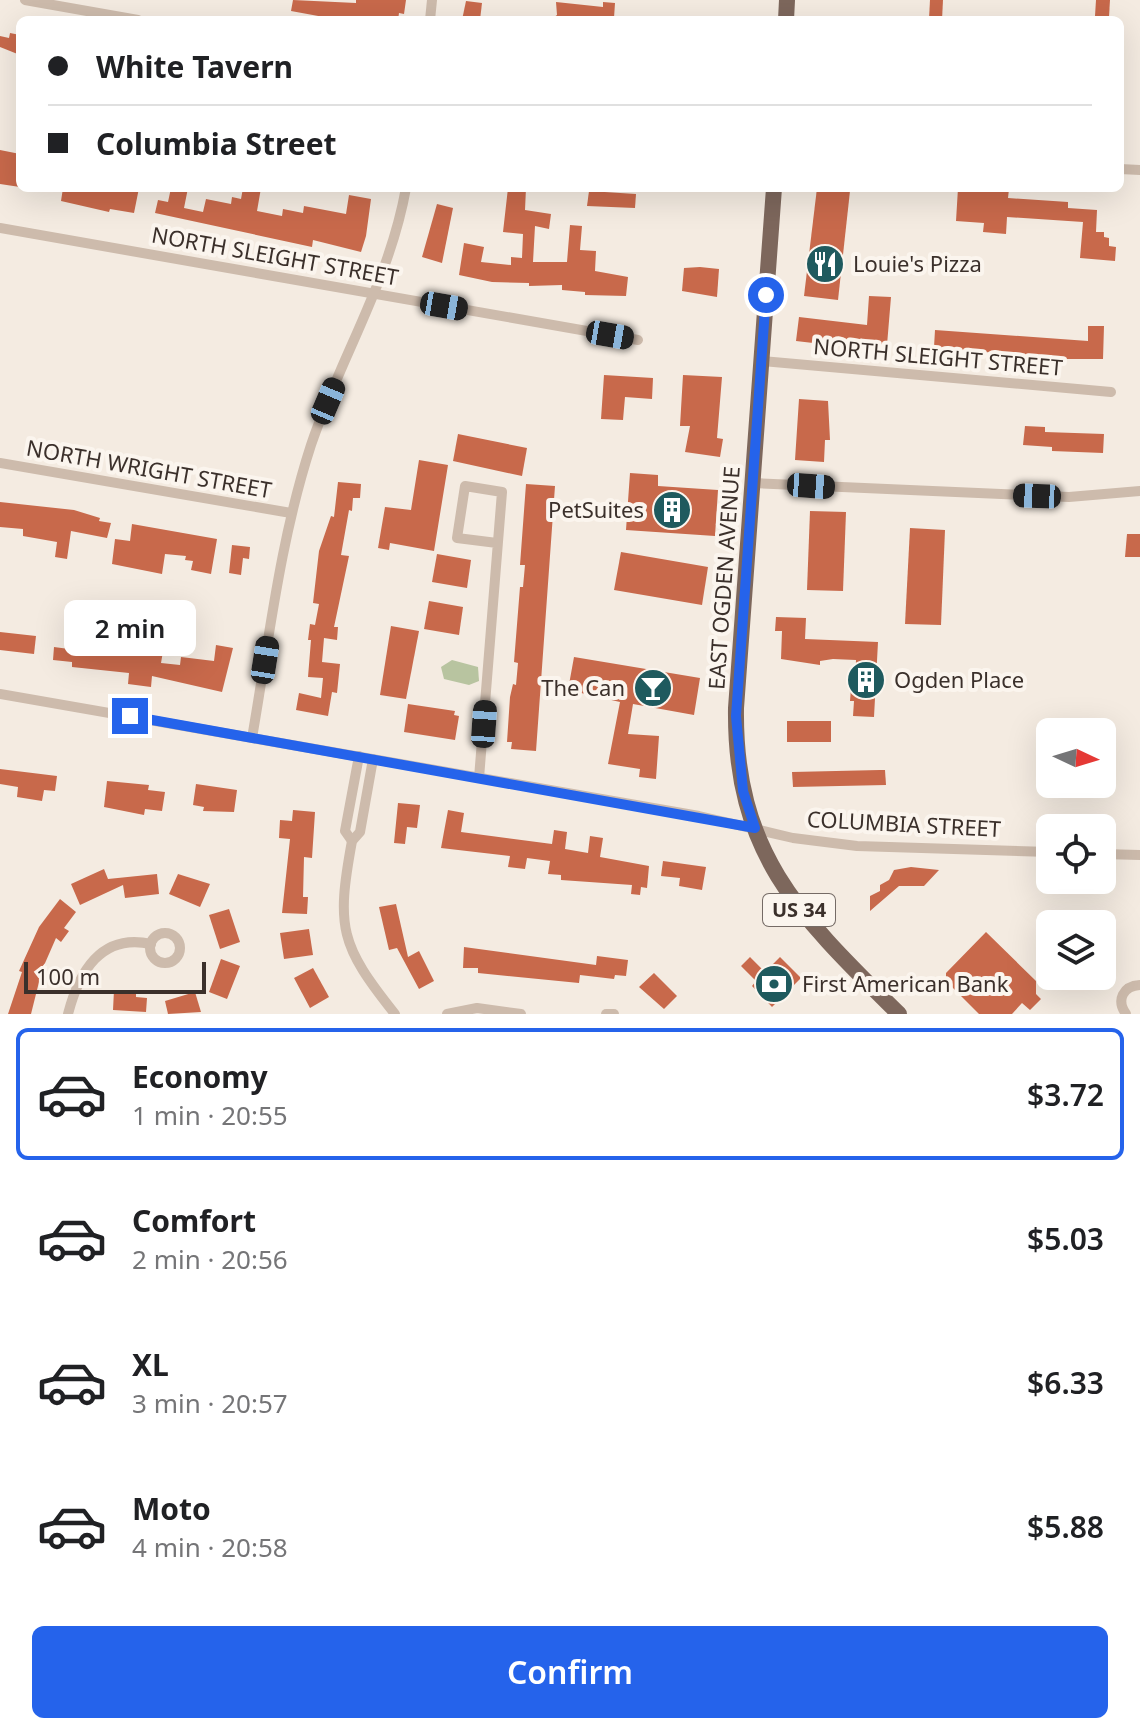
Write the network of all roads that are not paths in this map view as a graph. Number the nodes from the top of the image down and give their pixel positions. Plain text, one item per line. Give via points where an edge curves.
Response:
1 (25, 0) edge
2 (115, 16) edge
3 (405, 192) edge
4 (774, 192) edge
5 (0, 228) edge
6 (376, 293) junction
7 (638, 340) dead end
8 (762, 361) junction
9 (1111, 392) dead end
10 (0, 463) edge
11 (753, 483) junction
12 (1140, 491) edge
13 (291, 513) junction
14 (497, 543) junction
15 (0, 694) edge
16 (252, 738) junction
17 (359, 756) junction
18 (373, 759) junction
19 (479, 778) junction
20 (755, 828) junction
21 (352, 841) junction
22 (1036, 852) edge
23 (1116, 854) edge
24 (1140, 855) edge
25 (151, 944) dead end
26 (1140, 985) edge
27 (68, 1014) edge
28 (395, 1014) edge
29 (447, 1014) edge
30 (521, 1014) edge
31 (606, 1014) edge
32 (614, 1014) edge
33 (899, 1014) edge
34 (1126, 1014) edge

1 - 2 street
3 - 6 street
4 - 8 main road, EAST OGDEN AVENUE / US 34
5 - 6 street, NORTH SLEIGHT STREET
6 - 7 street, NORTH SLEIGHT STREET
6 - 13 street via 323,414
8 - 9 street, NORTH SLEIGHT STREET
8 - 11 main road, EAST OGDEN AVENUE / US 34
10 - 13 street, NORTH WRIGHT STREET
11 - 12 street via 1069,497
11 - 20 main road, EAST OGDEN AVENUE / US 34 via 736,735 743,791
13 - 16 street
14 - 14 street via 457,538 465,486 502,492
14 - 19 street
15 - 16 street, COLUMBIA STREET
16 - 17 street, COLUMBIA STREET
17 - 18 street, COLUMBIA STREET
17 - 21 street via 345,831
18 - 19 street, COLUMBIA STREET
18 - 21 street via 360,832
19 - 20 street, COLUMBIA STREET
20 - 22 street, COLUMBIA STREET via 857,846
20 - 33 main road, EAST OGDEN AVENUE / US 34 via 775,873 807,921
21 - 28 street via 342,907 344,932 357,964
23 - 24 street
25 - 27 street via 123,942 103,951 80,976
26 - 34 street via 1123,993
29 - 30 street via 477,1008
31 - 32 street

